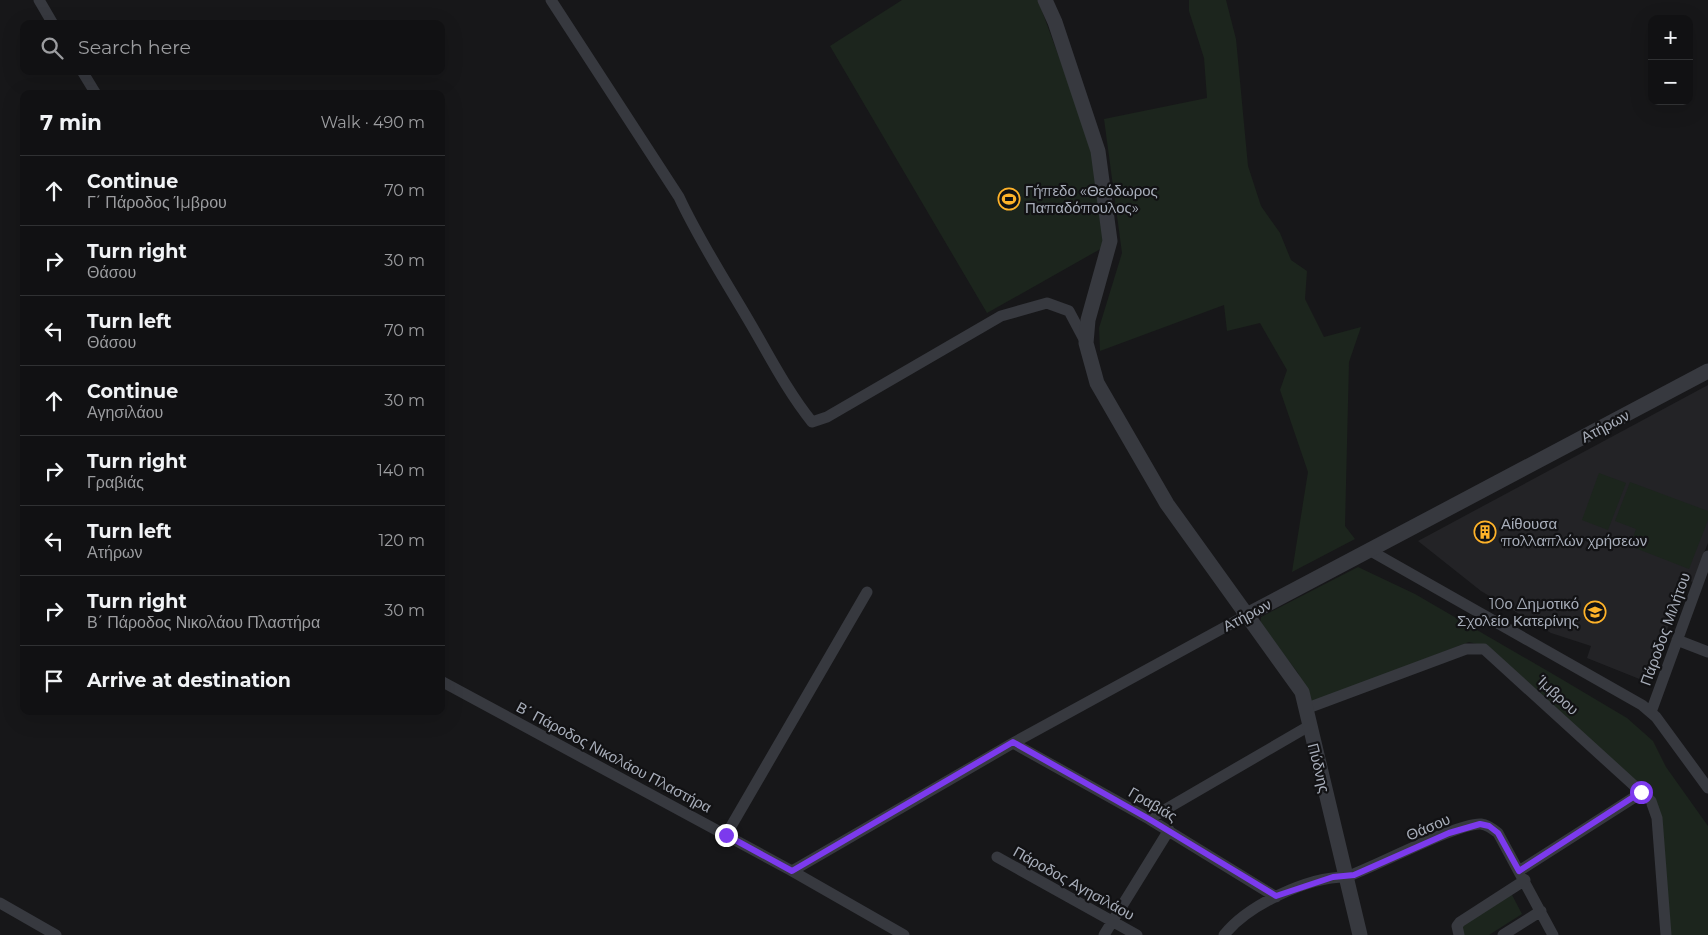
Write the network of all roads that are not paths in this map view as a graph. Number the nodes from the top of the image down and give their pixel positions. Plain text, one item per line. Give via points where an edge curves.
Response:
1 (39, 0) edge
2 (551, 0) edge
3 (1045, 0) edge
4 (51, 20) edge
5 (84, 75) edge
6 (94, 90) edge
7 (1086, 343) junction
8 (1707, 373) edge
9 (1369, 550) junction
10 (1708, 556) edge
11 (867, 592) dead end
12 (1248, 615) junction
13 (1676, 640) junction
14 (1708, 652) edge
15 (445, 683) edge
16 (1305, 709) junction
17 (1651, 712) junction
18 (1309, 726) junction
19 (1013, 742) junction
20 (1708, 788) edge
21 (1641, 792) junction
22 (1149, 819) junction
23 (1169, 830) junction
24 (726, 835) junction
25 (997, 857) dead end
26 (792, 871) junction
27 (1522, 876) junction
28 (1346, 877) junction
29 (1276, 896) junction
30 (0, 903) edge
31 (1541, 911) junction
32 (1112, 921) junction
33 (898, 934) edge
34 (56, 935) edge
35 (1104, 935) edge
36 (1137, 935) edge
37 (1224, 935) edge
38 (1360, 935) edge
39 (1459, 935) edge
40 (1503, 935) edge
41 (1553, 935) edge
42 (1666, 935) edge

1 - 4 street
2 - 7 street via 679,197 797,404 812,422 827,417 1001,316 1047,302 1069,311
3 - 7 street via 1098,151 1110,240 1088,320
5 - 6 street
7 - 12 street, Πύδνης via 1097,383 1167,504
8 - 9 street, Ατήρων
9 - 12 street, Ατήρων
9 - 17 street
10 - 13 street, Πάροδος Μιλήτου
11 - 24 street
12 - 16 street, Πύδνης via 1292,675 1302,692
12 - 19 street, Ατήρων
13 - 14 street
13 - 17 street, Πάροδος Μιλήτου
15 - 24 street, Β΄ Πάροδος Νικολάου Πλαστήρα
16 - 18 street, Πύδνης
16 - 21 street, Ίμβρου via 1466,649 1484,649
17 - 20 street
18 - 22 street
18 - 28 street, Πύδνης
19 - 22 street, Γραβιάς
19 - 26 street, Ατήρων
21 - 27 street
21 - 42 street, Ίμβρου via 1651,802 1657,818
22 - 23 street, Γραβιάς
23 - 29 street, Γραβιάς
23 - 32 street
24 - 26 street, Β΄ Πάροδος Νικολάου Πλαστήρα
25 - 32 street, Πάροδος Αγησιλάου
26 - 33 street, Β΄ Πάροδος Νικολάου Πλαστήρα
27 - 28 street, Θάσου via 1498,833 1480,824 1458,830
27 - 31 street, Θάσου
27 - 39 street via 1460,922 1457,926
28 - 29 street, Θάσου via 1333,877
28 - 38 street, Πύδνης
29 - 37 street, Θάσου via 1246,914
30 - 34 street
31 - 40 street
31 - 41 street, Θάσου
32 - 35 street
32 - 36 street, Πάροδος Αγησιλάου

